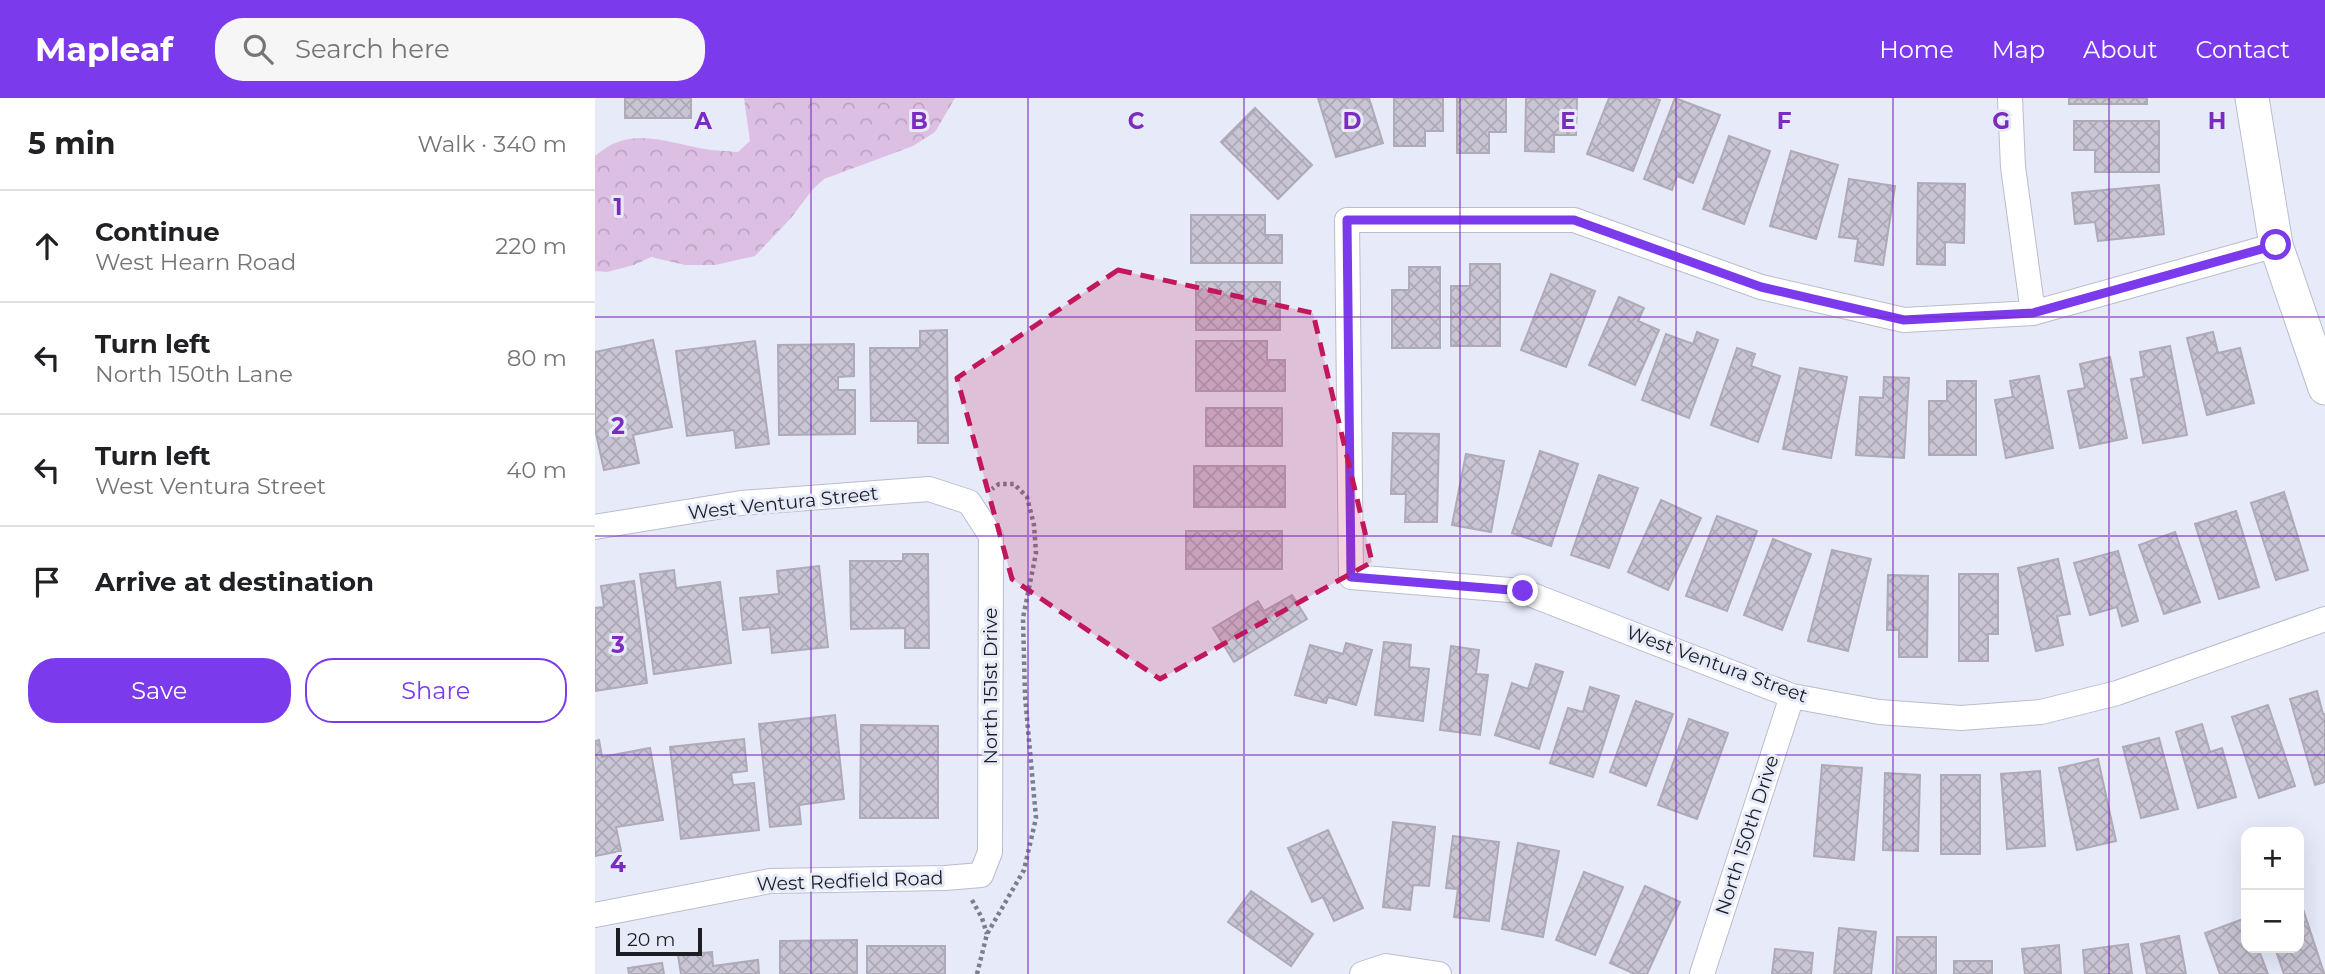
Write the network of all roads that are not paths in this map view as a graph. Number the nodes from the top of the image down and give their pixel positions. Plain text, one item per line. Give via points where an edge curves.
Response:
1 (2010, 98) edge
2 (2252, 98) edge
3 (2276, 245) junction
4 (2033, 313) junction
5 (2325, 387) edge
6 (969, 502) joint
7 (595, 527) edge
8 (2325, 619) edge
9 (1792, 696) junction
10 (981, 875) joint
11 (595, 915) edge
12 (1363, 973) edge
13 (1439, 974) edge
14 (1702, 974) edge

1 - 4 street via 2013,167
2 - 3 street
3 - 4 street
3 - 5 street
4 - 9 street, West Ventura Street via 1904,320 1761,287 1574,220 1347,220 1351,577 1523,591
6 - 7 street, West Ventura Street via 929,489 741,503
6 - 10 street, North 151st Drive via 991,536 990,852
8 - 9 street, West Ventura Street via 2117,693 2041,712 1961,718 1879,712
9 - 14 street, North 150th Drive
10 - 11 street, West Redfield Road via 770,881
12 - 13 street via 1386,965

